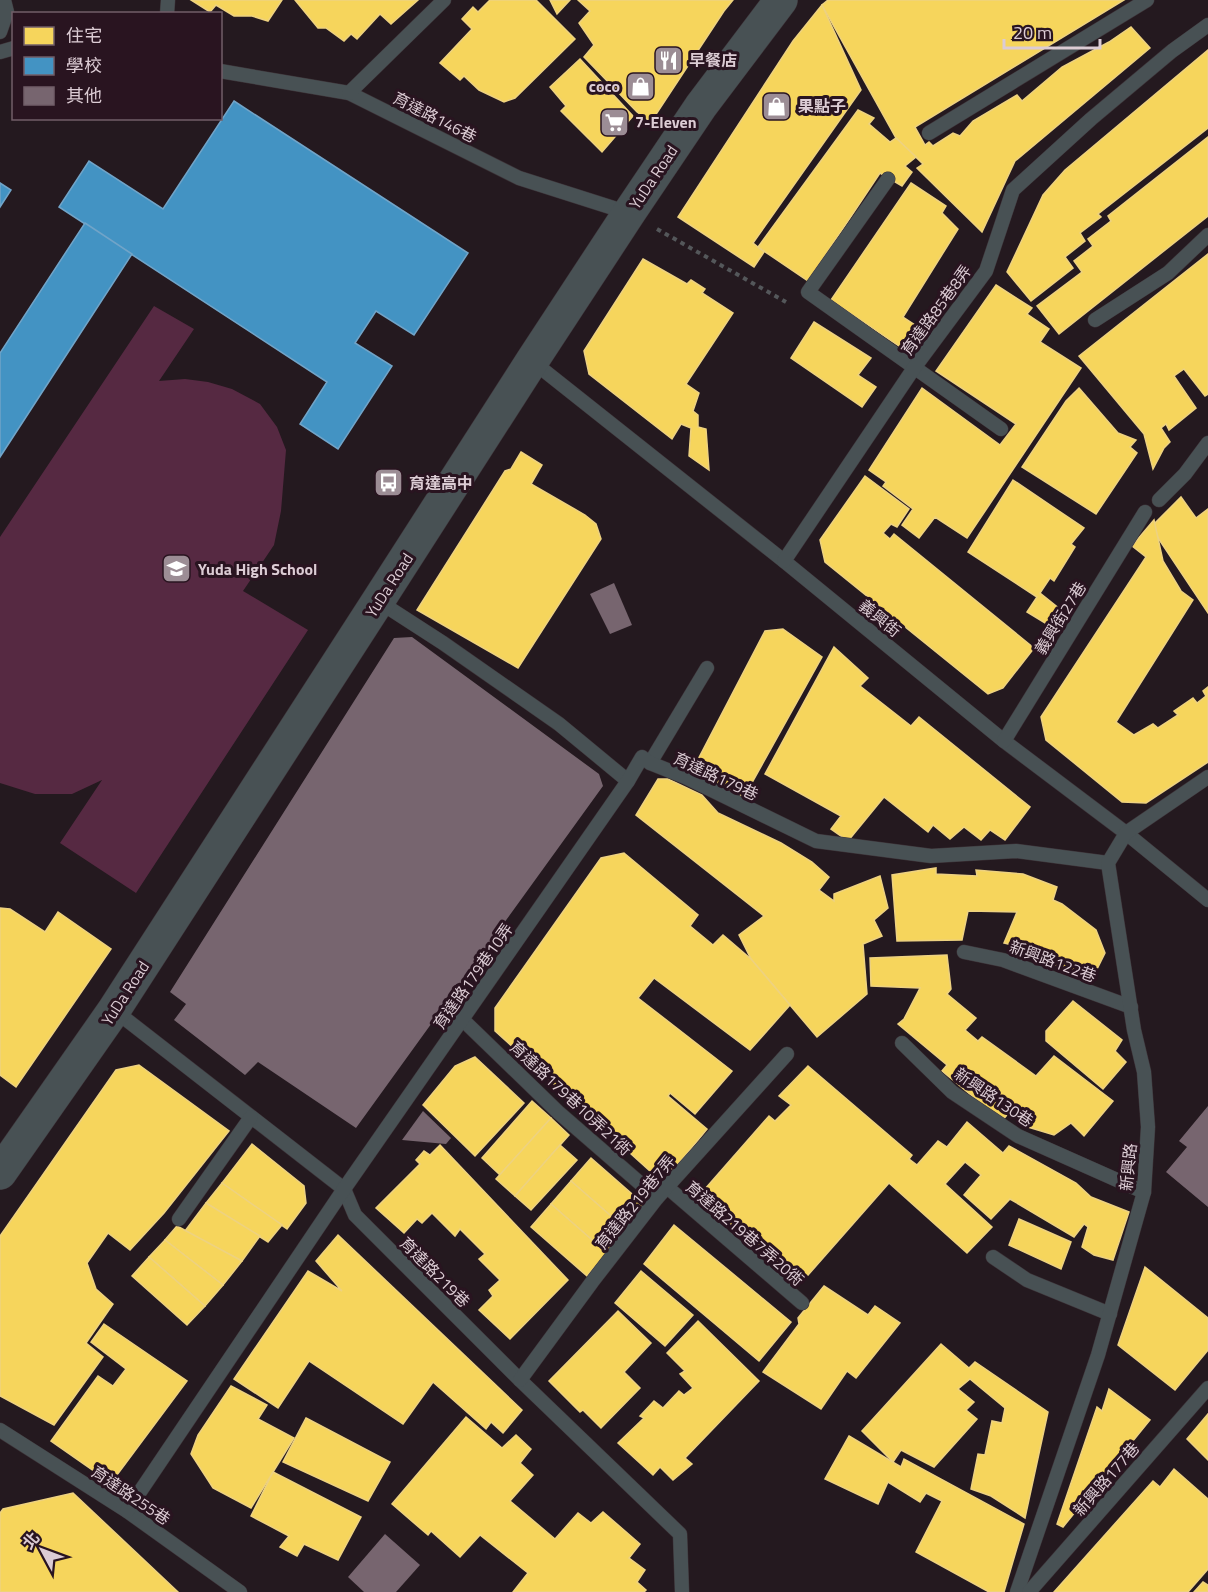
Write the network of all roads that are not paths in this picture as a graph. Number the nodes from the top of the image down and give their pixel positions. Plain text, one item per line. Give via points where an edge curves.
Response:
1 (4, 0) edge
2 (444, 0) edge
3 (781, 0) edge
4 (1147, 0) edge
5 (1208, 25) edge
6 (0, 32) edge
7 (222, 71) edge
8 (349, 93) junction
9 (929, 133) dead end
10 (888, 179) dead end
11 (629, 213) junction
12 (1208, 235) edge
13 (1095, 320) dead end
14 (532, 361) junction
15 (914, 368) junction
16 (1001, 429) dead end
17 (1206, 449) edge
18 (1159, 500) dead end
19 (1145, 512) dead end
20 (784, 561) junction
21 (378, 602) junction
22 (707, 668) dead end
23 (1004, 741) junction
24 (650, 763) junction
25 (1208, 777) edge
26 (628, 781) junction
27 (1126, 832) junction
28 (1108, 864) junction
29 (1208, 900) edge
30 (964, 952) dead end
31 (1131, 1007) junction
32 (114, 1010) junction
33 (463, 1020) junction
34 (902, 1043) dead end
35 (787, 1054) dead end
36 (251, 1117) junction
37 (0, 1173) edge
38 (667, 1187) junction
39 (344, 1189) junction
40 (1144, 1192) junction
41 (657, 1198) junction
42 (179, 1219) dead end
43 (993, 1257) dead end
44 (802, 1303) dead end
45 (1110, 1314) junction
46 (520, 1380) junction
47 (1208, 1388) edge
48 (0, 1430) edge
49 (127, 1511) junction
50 (240, 1592) edge
51 (682, 1592) edge
52 (1017, 1592) edge
53 (1029, 1592) edge

1 - 6 lane via 7,12
2 - 8 lane
3 - 11 street, YuDa Road via 701,106
4 - 9 lane
5 - 15 lane, 育達路85巷8弄 via 1100,111 1013,190 986,271
7 - 8 lane, 育達路146巷
8 - 11 lane, 育達路146巷 via 519,178
10 - 15 lane via 808,292
11 - 14 street, YuDa Road
12 - 13 lane via 1167,273
14 - 20 lane, 義興街
14 - 21 street, YuDa Road
15 - 16 lane
15 - 20 lane, 育達路85巷8弄
17 - 18 lane
19 - 23 lane, 義興街27巷
20 - 23 lane, 義興街
21 - 26 lane via 559,724
21 - 32 street, YuDa Road
22 - 24 lane
23 - 27 lane, 義興街
24 - 26 lane, 育達路179巷 via 642,757
24 - 28 lane, 育達路179巷 via 816,841 931,856 1016,850
25 - 27 lane
26 - 33 lane, 育達路179巷10弄
27 - 28 lane
27 - 29 lane, 義興街
28 - 31 lane, 新興路
30 - 31 lane, 新興路122巷 via 1003,960
31 - 40 lane, 新興路 via 1144,1072 1148,1127
32 - 36 lane, 育達路219巷
32 - 37 street, YuDa Road
33 - 39 lane, 育達路179巷10弄
33 - 41 lane, 育達路179巷10弄21衖 via 558,1112
34 - 40 lane, 新興路130巷 via 952,1092 1018,1136
35 - 38 lane, 育達路219巷7弄
36 - 39 lane, 育達路219巷
36 - 42 lane
38 - 41 lane, 育達路219巷7弄
38 - 44 lane, 育達路219巷7弄20衖
39 - 46 lane, 育達路219巷 via 355,1215
39 - 49 lane, 育達路179巷10弄
40 - 45 lane, 新興路
41 - 46 lane, 育達路219巷7弄
43 - 45 lane via 1027,1280
45 - 52 lane, 新興路
46 - 51 lane, 育達路219巷 via 680,1534
47 - 53 lane, 新興路177巷
48 - 49 lane, 育達路255巷
49 - 50 lane, 育達路255巷

